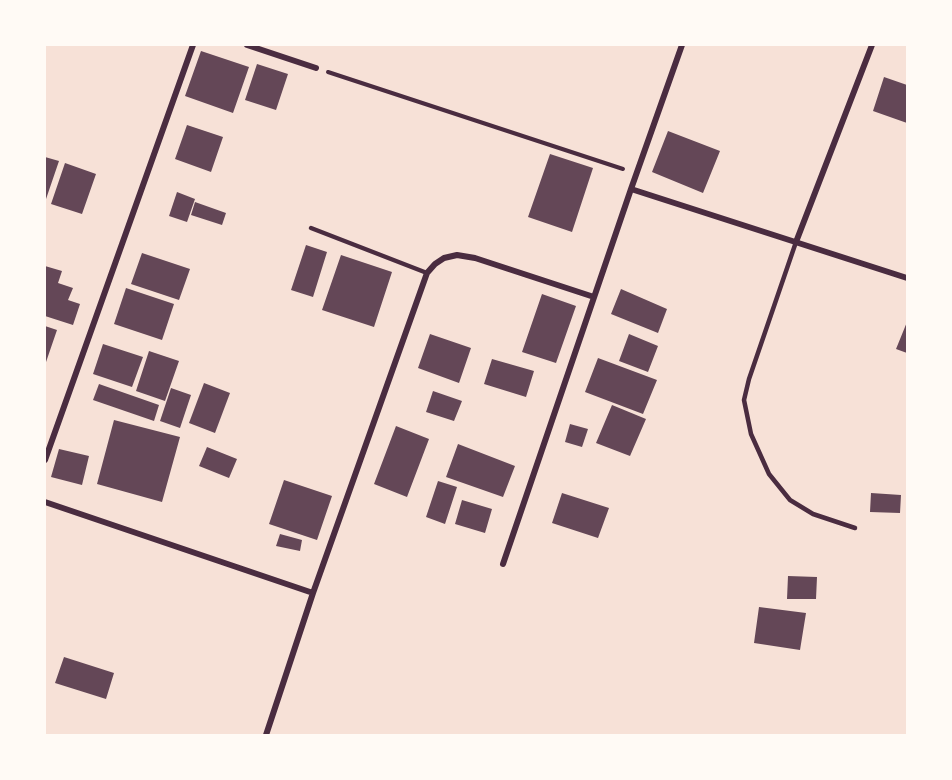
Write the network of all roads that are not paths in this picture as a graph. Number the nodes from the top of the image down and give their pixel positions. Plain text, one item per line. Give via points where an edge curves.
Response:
1 (193, 45) edge
2 (247, 45) edge
3 (682, 45) edge
4 (872, 45) edge
5 (316, 68) road end
6 (631, 189) junction
7 (311, 228) dead end
8 (796, 242) junction
9 (427, 273) junction
10 (907, 278) edge
11 (594, 297) junction
12 (45, 460) edge
13 (45, 502) edge
14 (855, 528) dead end
15 (503, 564) dead end
16 (314, 593) junction
17 (266, 735) edge

1 - 12 street
2 - 5 street
3 - 6 street
4 - 8 street
6 - 8 street
6 - 11 street
7 - 9 lane
8 - 10 street
8 - 14 lane via 744,400 751,434 769,474 790,500 813,514
9 - 11 street via 444,258 458,255
9 - 16 street
11 - 15 street
13 - 16 street
16 - 17 street

